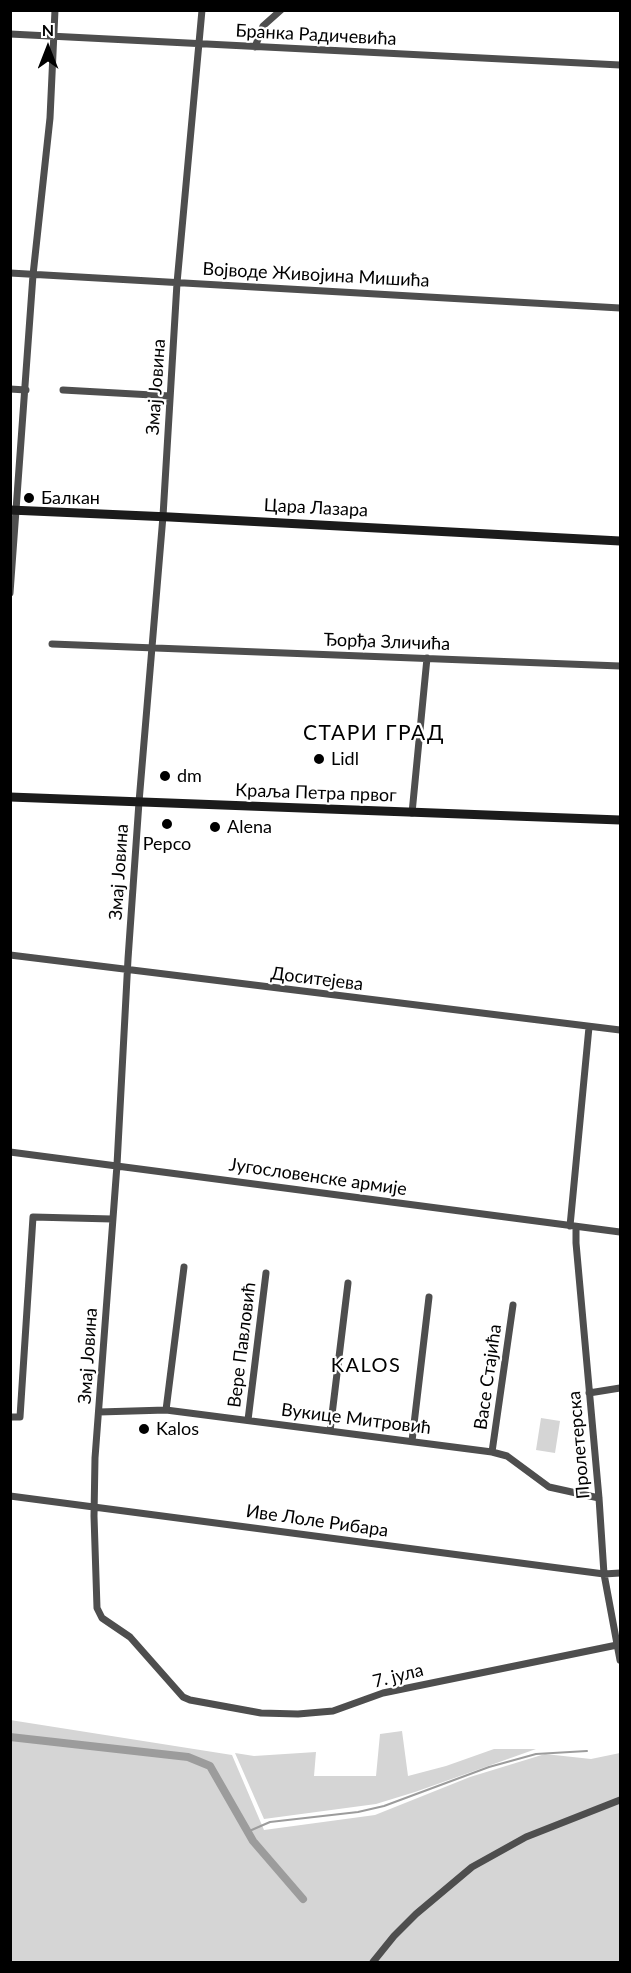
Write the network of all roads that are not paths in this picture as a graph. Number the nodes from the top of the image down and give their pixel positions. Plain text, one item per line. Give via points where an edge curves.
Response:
1 (55, 10) edge
2 (202, 10) edge
3 (282, 10) edge
4 (10, 34) edge
5 (54, 37) junction
6 (200, 44) junction
7 (255, 47) junction
8 (621, 65) edge
9 (10, 273) edge
10 (33, 275) junction
11 (177, 283) junction
12 (621, 308) edge
13 (10, 389) edge
14 (26, 390) junction
15 (63, 390) dead end
16 (170, 396) junction
17 (13, 510) edge
18 (163, 516) junction
19 (621, 541) edge
20 (10, 593) edge
21 (52, 644) dead end
22 (152, 649) junction
23 (427, 658) junction
24 (621, 666) edge
25 (10, 796) edge
26 (139, 802) junction
27 (412, 813) junction
28 (621, 820) edge
29 (10, 955) edge
30 (127, 971) junction
31 (589, 1027) junction
32 (621, 1030) edge
33 (10, 1152) edge
34 (117, 1165) junction
35 (112, 1219) junction
36 (573, 1226) junction
37 (621, 1232) edge
38 (184, 1266) dead end
39 (266, 1273) dead end
40 (348, 1283) dead end
41 (429, 1297) dead end
42 (513, 1305) dead end
43 (621, 1388) edge
44 (589, 1393) junction
45 (166, 1410) junction
46 (99, 1412) junction
47 (10, 1417) edge
48 (248, 1420) junction
49 (330, 1431) junction
50 (411, 1441) junction
51 (492, 1452) junction
52 (10, 1496) edge
53 (599, 1498) junction
54 (94, 1507) junction
55 (621, 1573) edge
56 (604, 1574) junction
57 (618, 1648) edge
58 (621, 1660) edge
59 (186, 1699) joint
60 (621, 1800) edge
61 (373, 1962) edge

1 - 5 street
2 - 6 street, Змај Јовина
3 - 7 street via 263,26
4 - 5 street, Бранка Радичевића
5 - 6 street, Бранка Радичевића
5 - 10 street via 50,118
6 - 7 street, Бранка Радичевића
6 - 11 street, Змај Јовина
7 - 8 street, Бранка Радичевића
9 - 10 street, Војводе Живојина Мишића
10 - 11 street, Војводе Живојина Мишића
10 - 14 street
11 - 12 street, Војводе Живојина Мишића
11 - 16 street, Змај Јовина
13 - 14 street
14 - 17 street
15 - 16 street
16 - 18 street, Змај Јовина
17 - 18 main road, Цара Лазара
17 - 20 street
18 - 19 main road, Цара Лазара
18 - 22 street, Змај Јовина
21 - 22 street, Ђорђа Зличића
22 - 23 street, Ђорђа Зличића
22 - 26 street, Змај Јовина
23 - 24 street, Ђорђа Зличића
23 - 27 street
25 - 26 main road, Краља Петра првог
26 - 27 main road, Краља Петра првог
26 - 30 street, Змај Јовина
27 - 28 main road, Краља Петра првог
29 - 30 street, Доситејева
30 - 31 street, Доситејева
30 - 34 street, Змај Јовина
31 - 32 street, Доситејева
31 - 36 street, Пролетерска
33 - 34 street, Југословенске армије
34 - 35 street, Змај Јовина
34 - 36 street, Југословенске армије
35 - 46 street, Змај Јовина
35 - 47 street via 33,1217 20,1417
36 - 37 street, Југословенске армије
36 - 44 street, Пролетерска
38 - 45 street
39 - 48 street, Вере Павловић
40 - 49 street
41 - 50 street
42 - 51 street, Васе Стајића
43 - 44 street
44 - 53 street, Пролетерска
45 - 46 street, Вукице Митровић
45 - 48 street, Вукице Митровић
46 - 54 street, Змај Јовина
48 - 49 street, Вукице Митровић
49 - 50 street, Вукице Митровић
50 - 51 street, Вукице Митровић
51 - 53 street, Вукице Митровић via 507,1456 549,1487
52 - 54 street, Иве Лоле Рибара
53 - 56 street, Пролетерска
54 - 56 street, Иве Лоле Рибара
54 - 59 street, Змај Јовина via 96,1604 100,1615 130,1637
55 - 56 street, Иве Лоле Рибара
56 - 57 street, Пролетерска
57 - 58 street, Пролетерска
57 - 59 street, 7. јула via 383,1692 324,1713 261,1713
60 - 61 street via 526,1837 472,1867 416,1914

